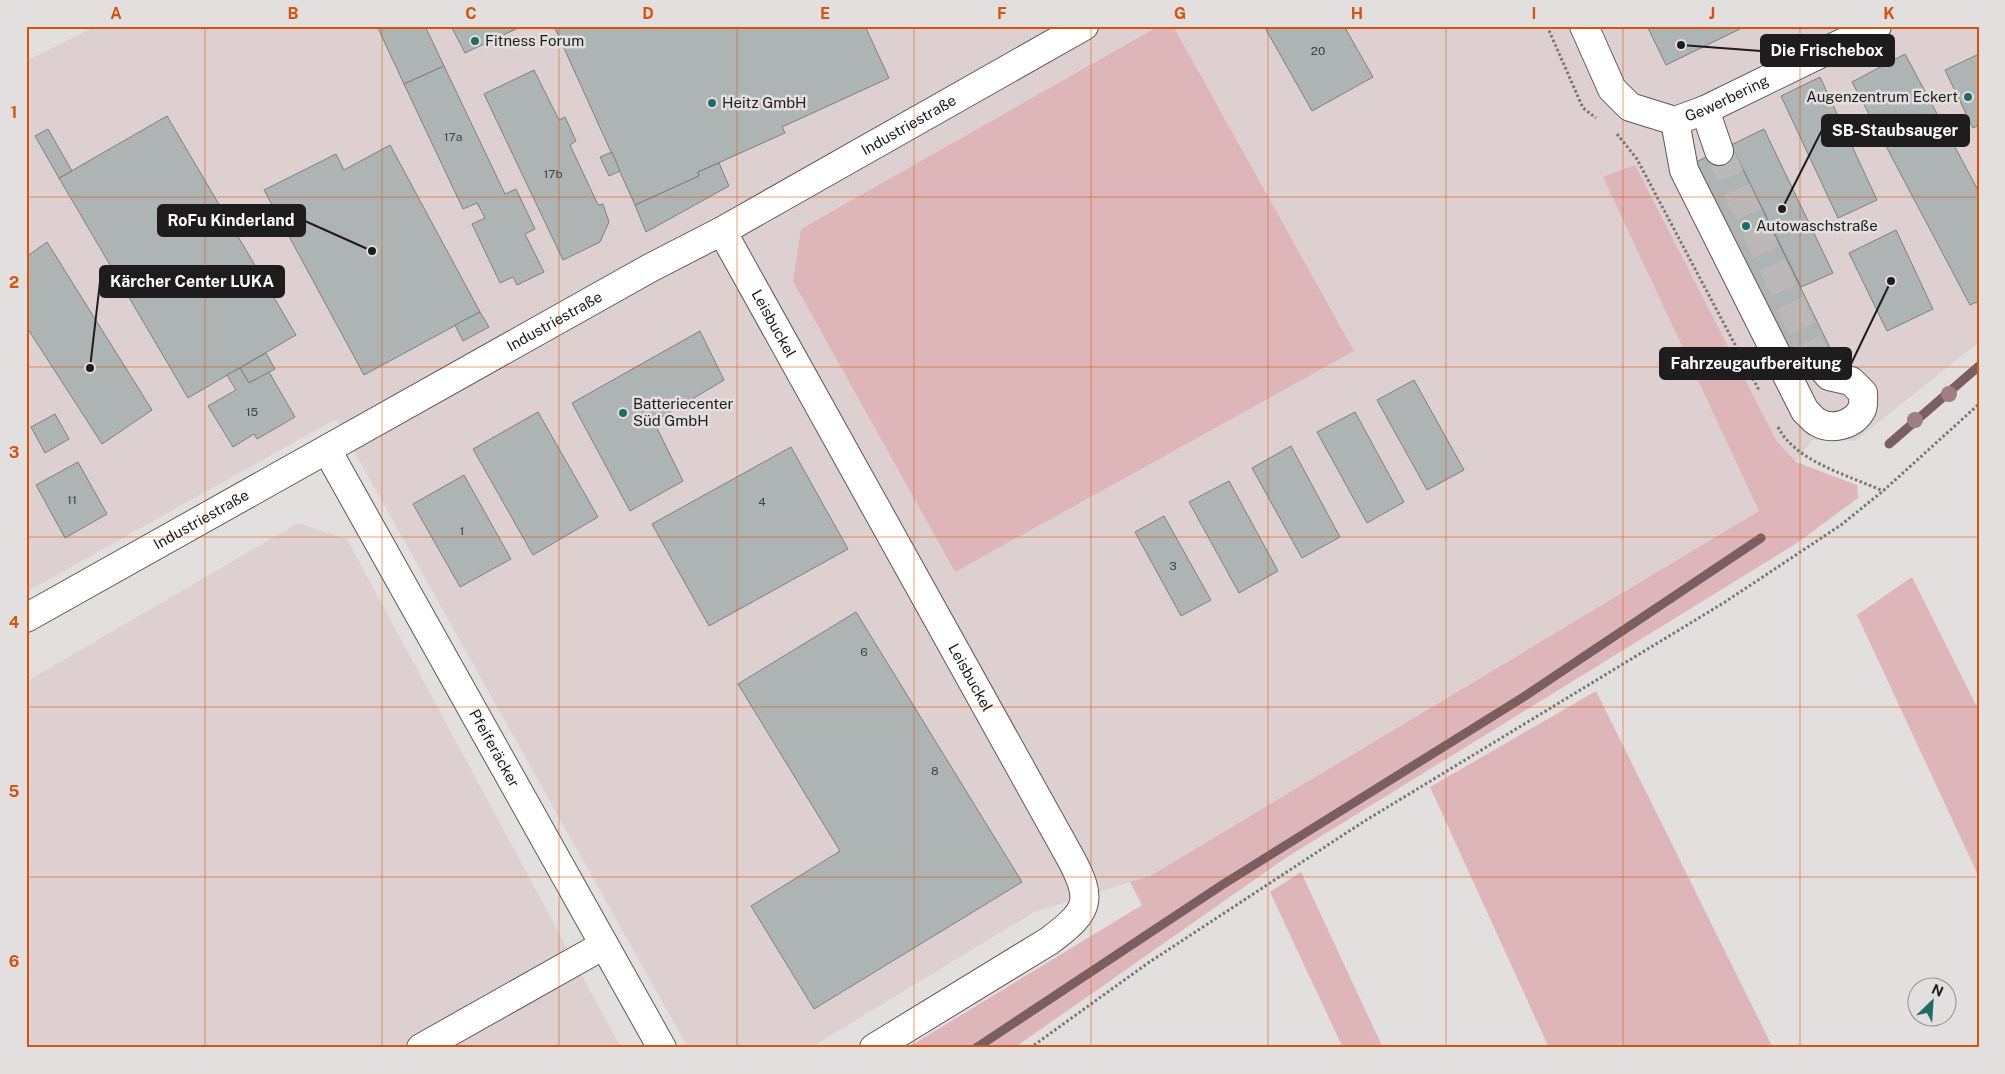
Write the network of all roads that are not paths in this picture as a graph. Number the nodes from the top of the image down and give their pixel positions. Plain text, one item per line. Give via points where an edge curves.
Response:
1 (1084, 26) edge
2 (1584, 26) edge
3 (1877, 26) edge
4 (1704, 110) junction
5 (1675, 121) junction
6 (1719, 151) tunnel mouth
7 (722, 231) junction
8 (1818, 363) tunnel mouth
9 (327, 450) junction
10 (26, 618) edge
11 (604, 945) junction
12 (421, 1048) edge
13 (662, 1048) edge
14 (874, 1048) edge

1 - 7 street, Industriestraße
2 - 5 street, Gewerbering via 1612,89 1630,107
3 - 4 street, Gewerbering
4 - 5 street, Gewerbering
4 - 6 street
5 - 8 street via 1684,170 1805,411 1817,422 1833,427 1847,424 1863,407 1863,393 1850,381 1829,376
7 - 9 street, Industriestraße via 650,268
7 - 14 street, Leisbuckel via 1070,857 1085,891 1085,904 1078,916 1056,936
9 - 10 street, Industriestraße
9 - 11 street, Pfeiferäcker
11 - 12 street
11 - 13 street, Pfeiferäcker

